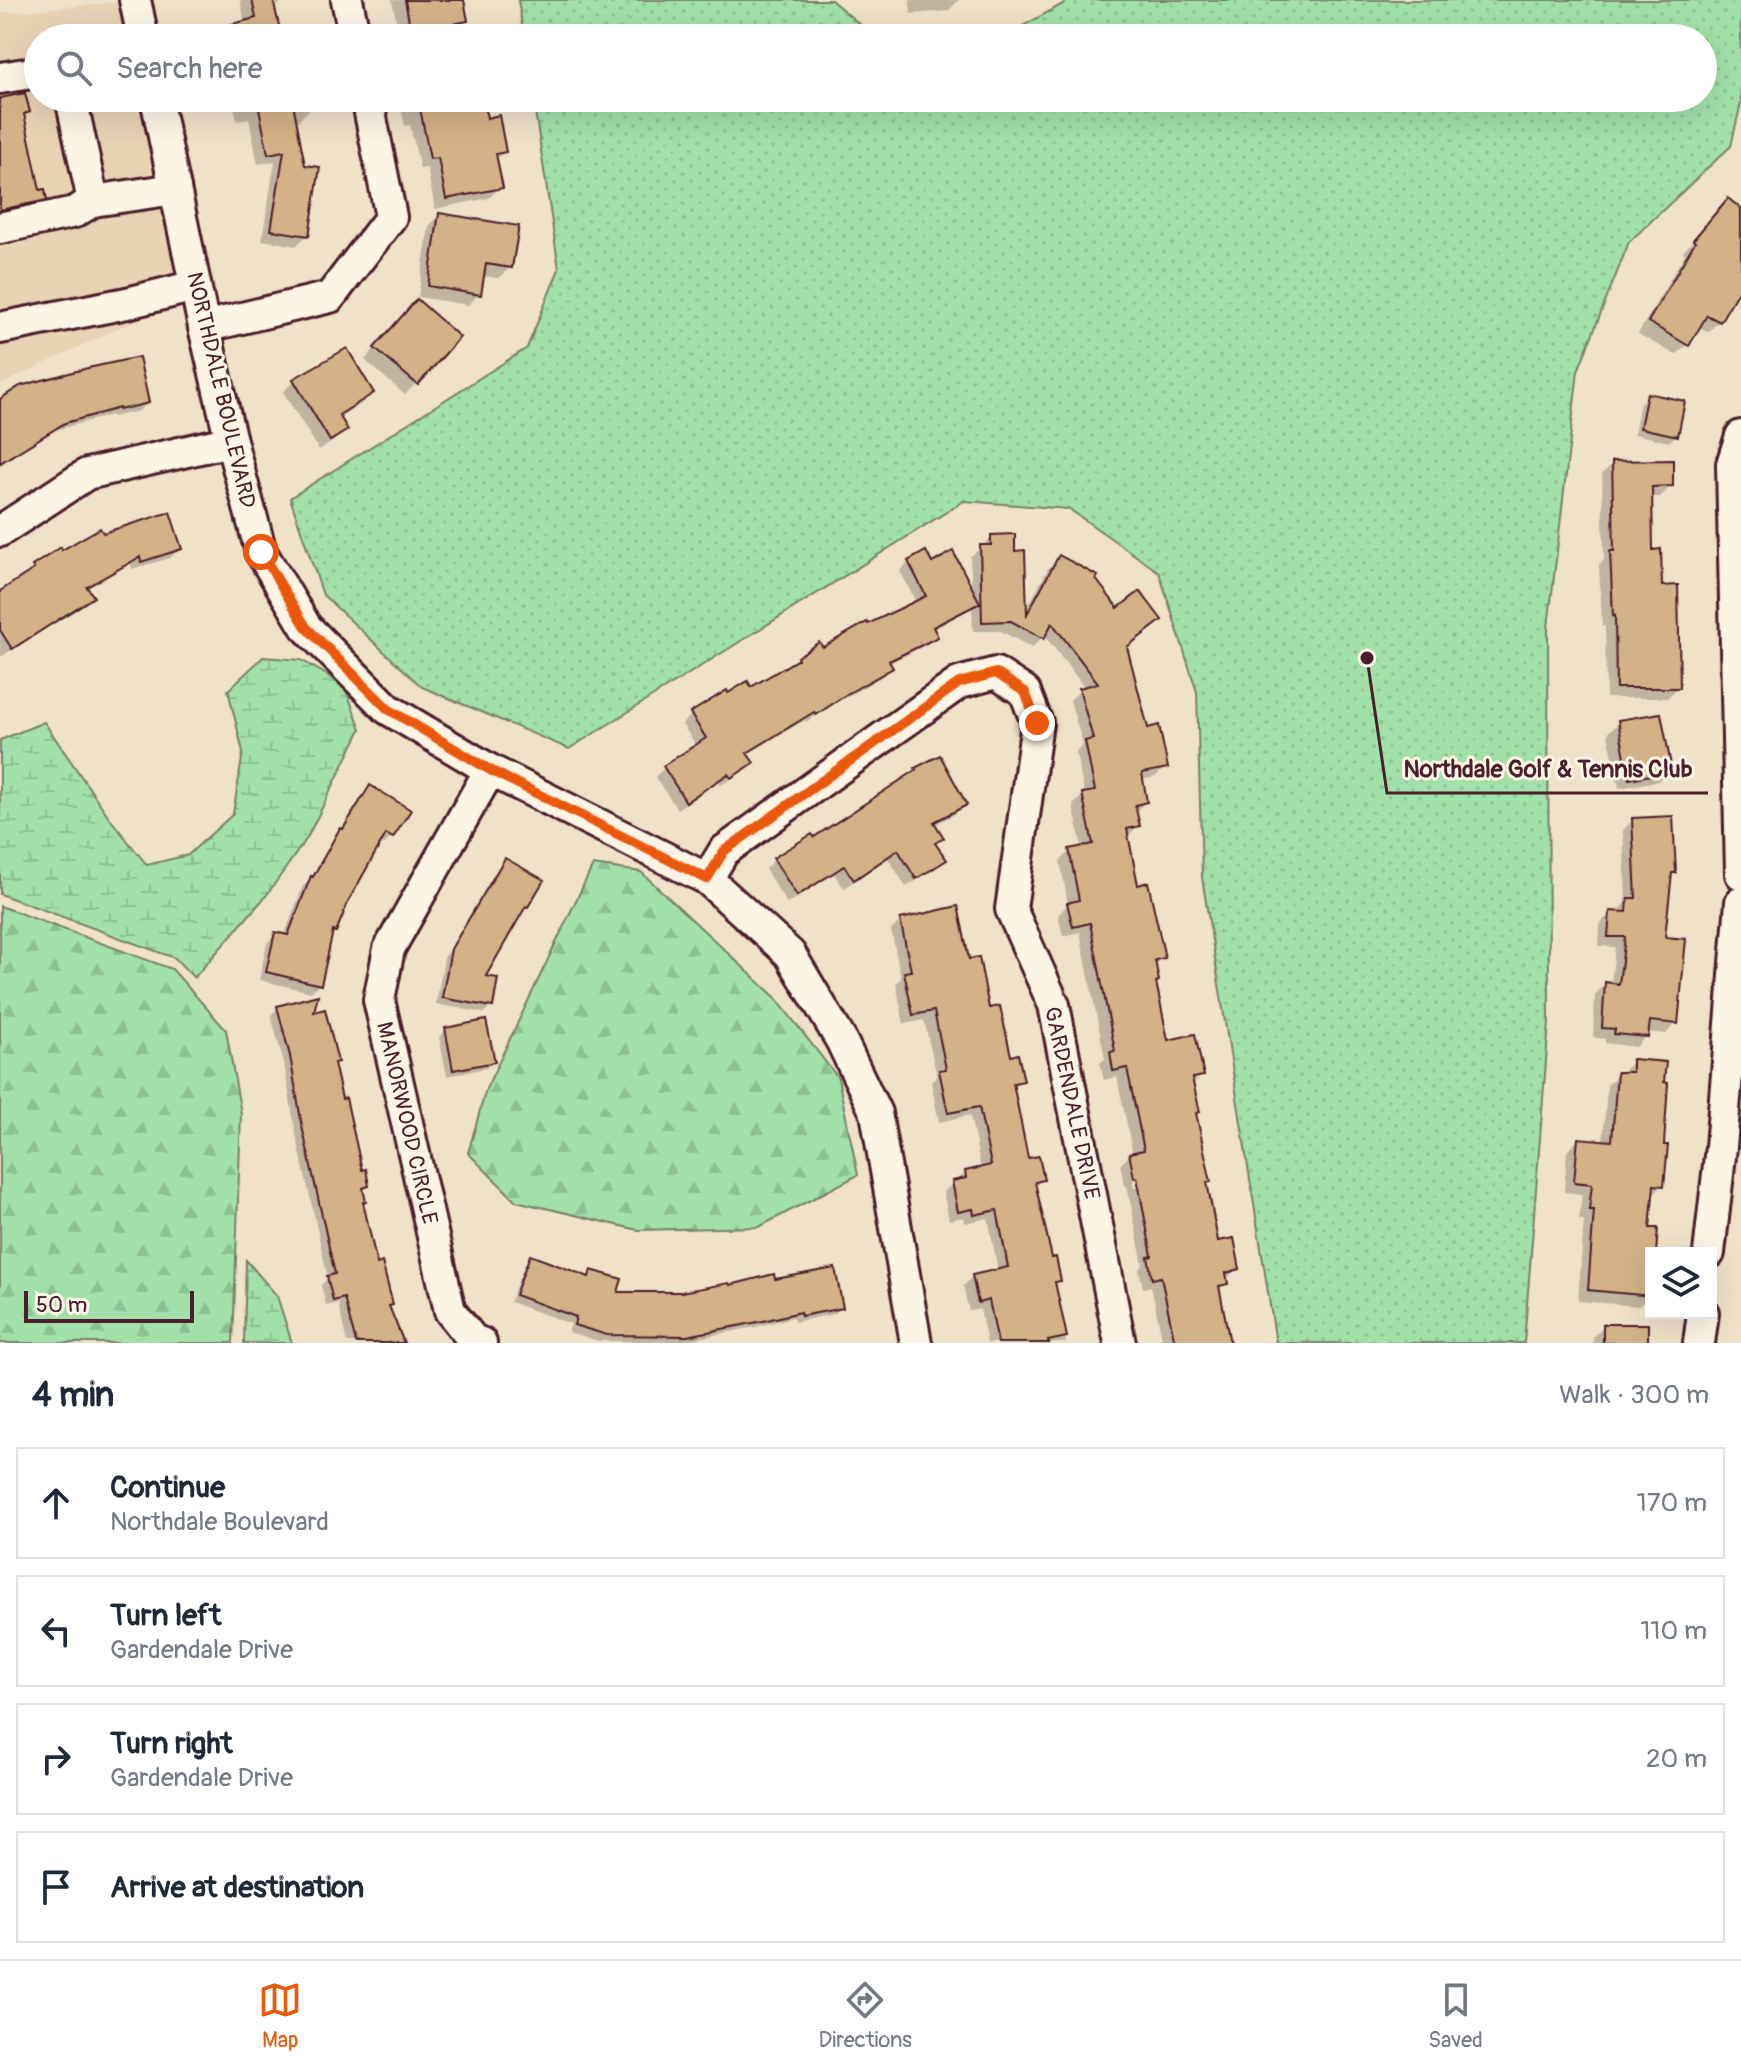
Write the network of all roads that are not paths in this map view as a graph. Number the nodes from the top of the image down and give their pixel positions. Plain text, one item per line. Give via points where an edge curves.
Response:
1 (135, 0) edge
2 (347, 0) edge
3 (140, 24) edge
4 (352, 24) edge
5 (24, 74) edge
6 (0, 78) edge
7 (74, 112) edge
8 (159, 112) edge
9 (370, 112) edge
10 (175, 189) junction
11 (93, 201) junction
12 (0, 228) edge
13 (195, 286) junction
14 (204, 327) junction
15 (0, 328) edge
16 (1741, 436) edge
17 (231, 441) junction
18 (0, 531) edge
19 (490, 770) junction
20 (1741, 874) edge
21 (707, 879) junction
22 (1741, 902) edge
23 (1731, 1147) edge
24 (1710, 1247) edge
25 (1702, 1319) edge
26 (481, 1343) edge
27 (916, 1343) edge
28 (1120, 1343) edge
29 (1699, 1343) edge

1 - 3 street
2 - 4 street
5 - 6 street
7 - 11 street
8 - 10 street, NORTHDALE BOULEVARD
9 - 14 street via 391,217 330,297
10 - 11 street
10 - 13 street, NORTHDALE BOULEVARD
11 - 12 street via 75,212
13 - 14 street, NORTHDALE BOULEVARD
13 - 15 street
14 - 17 street, NORTHDALE BOULEVARD
16 - 20 street via 1732,464
17 - 18 street via 87,474
17 - 19 street, NORTHDALE BOULEVARD via 261,552 306,627 388,709
19 - 21 street, NORTHDALE BOULEVARD
19 - 26 street, MANORWOOD CIRCLE via 389,949 379,1000 450,1311
21 - 27 street, NORTHDALE BOULEVARD via 790,954 876,1113
21 - 28 street, GARDENDALE DRIVE via 724,851 959,683 996,673 1025,692 1037,723 1011,909 1054,1005
22 - 23 street
23 - 24 street
25 - 29 street

